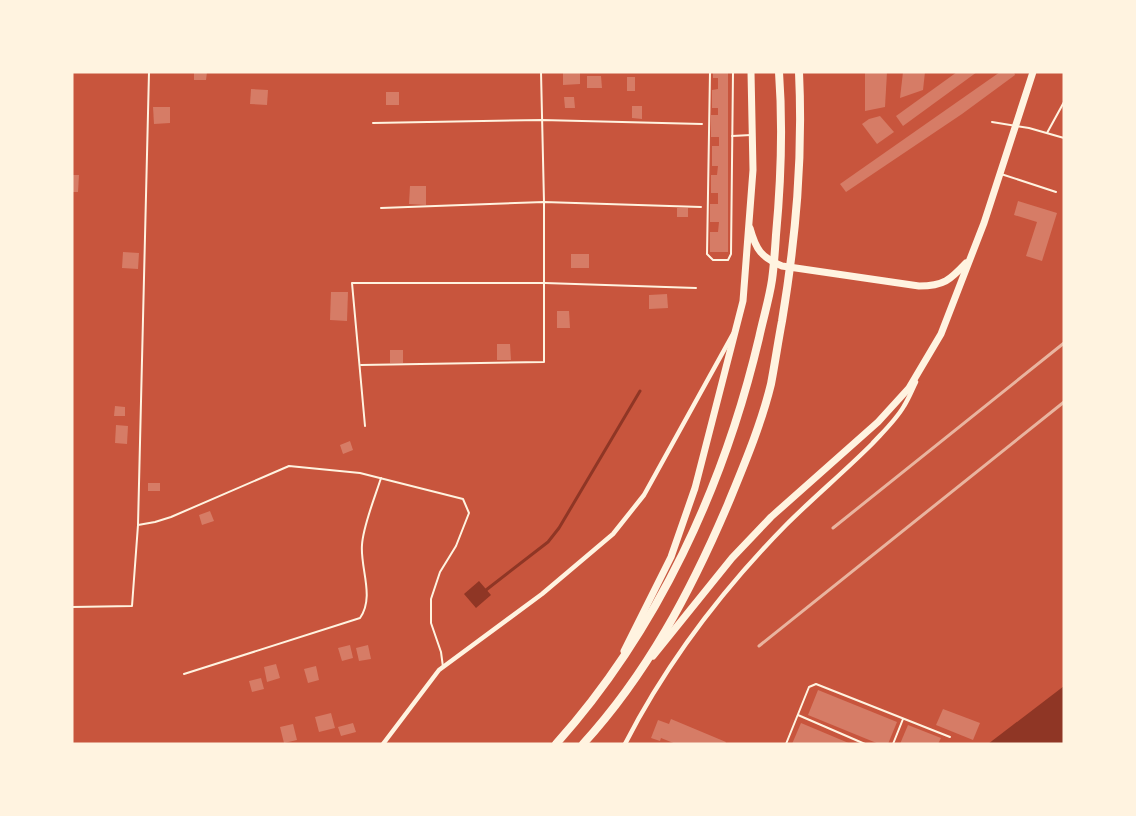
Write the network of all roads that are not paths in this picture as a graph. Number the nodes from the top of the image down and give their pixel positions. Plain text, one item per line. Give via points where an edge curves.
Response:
1 (149, 72) edge
2 (541, 72) edge
3 (710, 72) edge
4 (733, 72) edge
5 (751, 72) edge
6 (779, 72) edge
7 (799, 72) edge
8 (1032, 72) edge
9 (1064, 102) edge
10 (542, 120) junction
11 (993, 122) dead end
12 (373, 123) dead end
13 (702, 124) dead end
14 (1016, 126) junction
15 (1047, 133) junction
16 (752, 135) junction
17 (732, 136) junction
18 (1064, 138) edge
19 (1001, 174) junction
20 (1056, 192) dead end
21 (544, 202) junction
22 (701, 207) dead end
23 (381, 208) dead end
24 (749, 222) junction
25 (970, 259) junction
26 (545, 283) junction
27 (696, 288) dead end
28 (735, 329) junction
29 (927, 360) junction
30 (359, 365) junction
31 (365, 426) dead end
32 (381, 478) junction
33 (138, 525) junction
34 (72, 607) edge
35 (443, 667) junction
36 (644, 667) junction
37 (613, 673) junction
38 (184, 674) dead end
39 (798, 716) junction
40 (903, 718) junction
41 (950, 737) dead end
42 (383, 744) edge
43 (556, 744) edge
44 (583, 744) edge
45 (625, 744) edge
46 (786, 744) edge
47 (866, 744) edge
48 (893, 744) edge

1 - 33 lane
2 - 10 lane
3 - 17 lane via 707,254 713,260 728,260 731,254
4 - 17 lane
5 - 16 main road
6 - 37 main road via 780,189 772,280 749,380 722,461 687,545 668,585
7 - 36 main road via 799,200 770,385 744,465 710,546 690,589
8 - 14 main road
9 - 15 lane
10 - 12 lane
10 - 13 lane
10 - 21 lane
11 - 14 lane
14 - 15 lane
14 - 19 main road
15 - 18 lane
16 - 17 lane
16 - 24 main road
19 - 20 lane
19 - 25 main road
21 - 22 lane
21 - 23 lane
21 - 26 lane
24 - 25 main road via 754,244 766,259 782,266 935,286 949,280
24 - 28 main road via 743,301
25 - 29 main road
26 - 27 lane
26 - 30 lane via 544,362
26 - 30 lane via 352,283
28 - 35 street via 644,495 613,534 542,594
28 - 37 main road via 694,488 671,557
29 - 36 main road via 894,407 771,517 732,558
29 - 45 street via 888,428 787,524 688,640
30 - 31 lane
32 - 33 lane via 360,472 289,466 171,517
32 - 35 lane via 463,499 468,513 431,599 431,623
32 - 38 lane via 362,543 367,594 360,618
33 - 34 lane via 132,606
35 - 42 street
36 - 44 main road
37 - 43 main road
39 - 40 lane via 809,687 816,684
39 - 46 lane
39 - 47 lane
40 - 41 lane
40 - 48 lane

